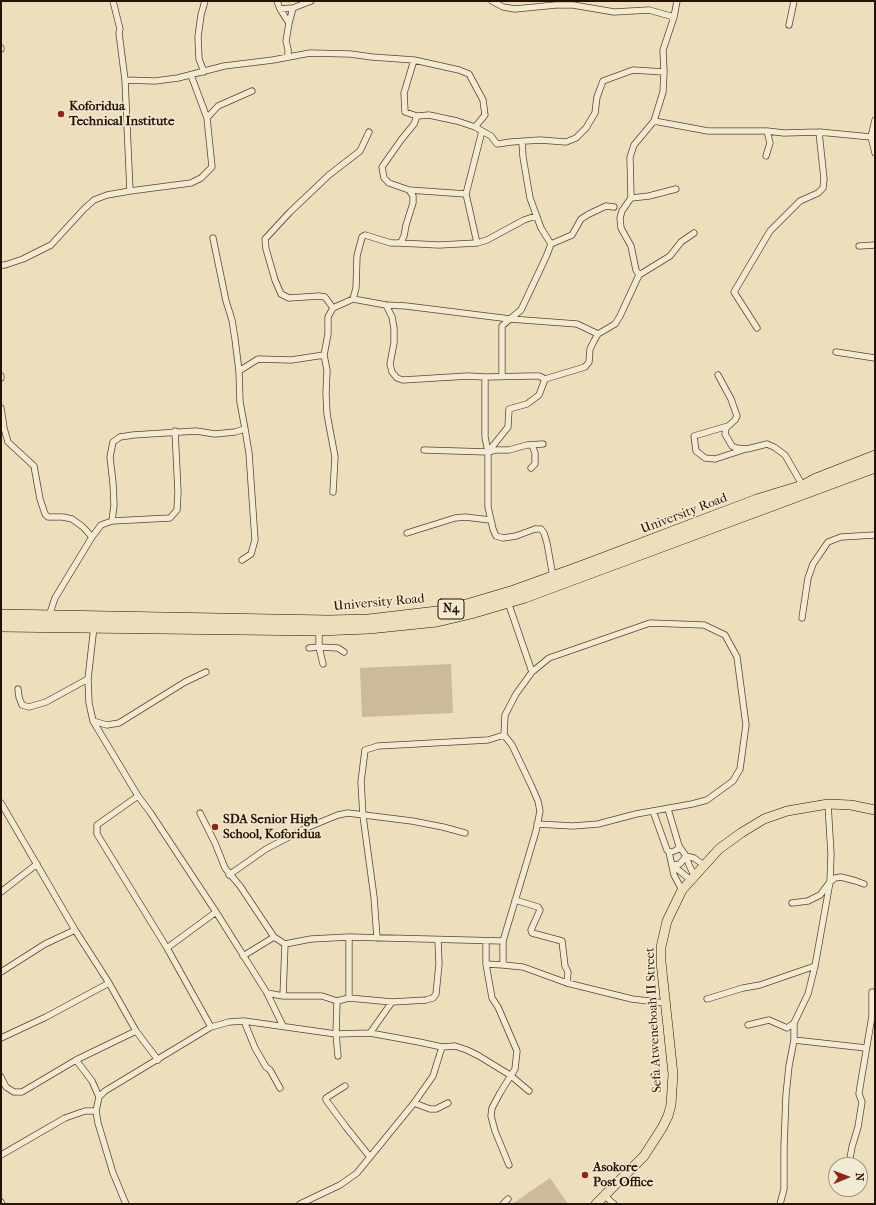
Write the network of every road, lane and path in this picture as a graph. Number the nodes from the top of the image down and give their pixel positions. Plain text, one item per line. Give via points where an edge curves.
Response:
1 (113, 1) edge
2 (205, 1) edge
3 (277, 1) edge
4 (311, 1) edge
5 (492, 1) edge
6 (677, 1) edge
7 (794, 1) edge
8 (293, 8) junction
9 (280, 9) junction
10 (674, 17) junction
11 (289, 23) junction
12 (789, 25) dead end
13 (288, 56) junction
14 (414, 60) junction
15 (204, 72) junction
16 (664, 72) junction
17 (191, 75) junction
18 (125, 80) junction
19 (252, 91) dead end
20 (417, 116) junction
21 (207, 118) junction
22 (875, 120) edge
23 (654, 121) junction
24 (475, 127) junction
25 (482, 131) junction
26 (369, 132) dead end
27 (767, 132) junction
28 (819, 132) junction
29 (871, 137) junction
30 (522, 142) junction
31 (875, 153) edge
32 (766, 156) dead end
33 (676, 189) dead end
34 (409, 190) junction
35 (130, 191) junction
36 (466, 194) junction
37 (631, 198) junction
38 (614, 207) dead end
39 (536, 216) junction
40 (694, 233) dead end
41 (213, 238) dead end
42 (398, 243) junction
43 (477, 243) junction
44 (551, 244) junction
45 (875, 244) edge
46 (859, 246) dead end
47 (1, 265) edge
48 (639, 275) junction
49 (353, 299) junction
50 (386, 305) junction
51 (333, 308) junction
52 (510, 319) junction
53 (758, 328) dead end
54 (598, 334) junction
55 (836, 352) dead end
56 (324, 355) junction
57 (875, 358) edge
58 (239, 371) junction
59 (502, 376) junction
60 (718, 376) dead end
61 (485, 377) junction
62 (545, 379) junction
63 (1, 408) edge
64 (728, 426) junction
65 (245, 429) junction
66 (175, 431) junction
67 (543, 444) dead end
68 (532, 445) junction
69 (747, 449) junction
70 (424, 450) dead end
71 (488, 452) junction
72 (875, 456) edge
73 (875, 467) edge
74 (531, 468) dead end
75 (803, 486) junction
76 (333, 492) dead end
77 (490, 520) junction
78 (112, 521) junction
79 (407, 533) dead end
80 (875, 535) edge
81 (92, 537) junction
82 (242, 560) dead end
83 (588, 570) junction
84 (553, 577) junction
85 (508, 602) junction
86 (1, 615) edge
87 (802, 618) dead end
88 (48, 621) junction
89 (94, 622) junction
90 (1, 626) edge
91 (319, 630) junction
92 (319, 647) junction
93 (309, 648) dead end
94 (344, 652) dead end
95 (323, 664) dead end
96 (206, 672) dead end
97 (532, 672) junction
98 (88, 679) junction
99 (18, 690) dead end
100 (93, 721) junction
101 (504, 735) junction
102 (138, 796) junction
103 (1, 803) edge
104 (828, 804) junction
105 (668, 809) junction
106 (875, 810) edge
107 (653, 811) junction
108 (200, 813) dead end
109 (363, 816) junction
110 (537, 824) junction
111 (465, 833) dead end
112 (679, 846) junction
113 (669, 852) junction
114 (686, 856) junction
115 (37, 864) junction
116 (704, 865) junction
117 (672, 866) junction
118 (230, 875) junction
119 (692, 878) junction
120 (830, 882) junction
121 (864, 884) dead end
122 (682, 890) junction
123 (1, 892) edge
124 (515, 900) junction
125 (792, 903) dead end
126 (216, 912) junction
127 (75, 930) junction
128 (349, 937) junction
129 (274, 938) junction
130 (377, 938) junction
131 (438, 940) junction
132 (486, 941) junction
133 (503, 941) junction
134 (285, 944) junction
135 (167, 948) junction
136 (243, 956) junction
137 (486, 964) junction
138 (503, 964) junction
139 (815, 966) junction
140 (1, 972) edge
141 (109, 983) junction
142 (567, 983) junction
143 (872, 992) dead end
144 (267, 993) junction
145 (283, 996) junction
146 (349, 998) junction
147 (708, 999) dead end
148 (337, 1001) junction
149 (392, 1002) junction
150 (665, 1003) junction
151 (244, 1021) junction
152 (794, 1023) junction
153 (748, 1025) dead end
154 (283, 1026) junction
155 (211, 1027) junction
156 (136, 1031) junction
157 (370, 1033) junction
158 (336, 1034) junction
159 (1, 1038) edge
160 (794, 1040) junction
161 (442, 1047) junction
162 (866, 1048) junction
163 (338, 1056) dead end
164 (76, 1060) junction
165 (158, 1060) junction
166 (510, 1075) junction
167 (1, 1076) edge
168 (345, 1086) dead end
169 (280, 1088) dead end
170 (529, 1091) dead end
171 (99, 1097) junction
172 (414, 1103) junction
173 (448, 1103) dead end
174 (96, 1111) junction
175 (1, 1155) edge
176 (370, 1157) junction
177 (850, 1157) edge
178 (509, 1165) dead end
179 (605, 1196) junction
180 (508, 1199) dead end
181 (126, 1204) edge
182 (300, 1204) edge
183 (504, 1204) edge
184 (596, 1204) edge
185 (614, 1204) edge
186 (780, 1204) edge

1 - 18 street via 120,29
2 - 15 street via 198,37 199,59
3 - 9 street
4 - 8 street
5 - 10 street via 503,7 515,9 556,4 614,12 649,10
6 - 10 street
7 - 12 street
8 - 9 street
8 - 11 street
9 - 11 street
10 - 16 street via 663,50
11 - 13 street via 286,42
13 - 14 street via 310,53 350,54
13 - 15 street via 224,66
14 - 20 street via 404,93 405,112
14 - 24 street via 469,74 483,100 485,115
15 - 17 street
16 - 23 street via 663,92
16 - 30 street via 633,70 603,81 595,113 576,138 566,142
17 - 18 street via 155,81
17 - 21 street
18 - 35 street
19 - 21 street via 218,106
20 - 24 street via 429,115
20 - 34 street via 414,124 382,167 384,178
21 - 35 street via 212,167 201,178 191,183
22 - 29 street
23 - 27 street via 708,131
23 - 37 street via 634,145 630,157
24 - 25 street
25 - 30 street via 491,136 497,144
25 - 36 street
26 - 51 street via 360,151 329,175 265,239 281,294 289,298 325,297
27 - 28 street
27 - 32 street via 770,143
28 - 29 street
28 - 53 street via 824,188 800,201 770,231 734,292
29 - 31 street
30 - 39 street via 526,182
33 - 37 street
34 - 36 street
34 - 42 street via 414,196 413,203 404,236
35 - 47 street via 94,200 51,245 23,259
36 - 43 street
37 - 48 street via 620,218
38 - 44 street via 606,206 589,214 581,219 572,235
39 - 43 street
39 - 44 street
40 - 48 street via 681,242 670,256
41 - 58 street via 234,333
42 - 43 street
42 - 49 street via 362,236
44 - 52 street via 521,310
45 - 46 street
48 - 54 street via 615,324
49 - 50 street
49 - 51 street
50 - 52 street
50 - 61 street via 394,328 390,364 397,378 403,380
51 - 56 street via 328,317
52 - 54 street via 576,324
52 - 59 street via 502,326
54 - 62 street via 590,349 589,362 585,368
55 - 57 street
56 - 58 street via 291,360 258,359
56 - 76 street via 327,370 327,414 335,457
58 - 65 street via 240,402
59 - 61 street
59 - 62 street via 539,376
60 - 64 street via 737,416
61 - 71 street via 485,437
62 - 71 street via 539,395 527,404 509,409 508,427
63 - 81 street via 8,442 34,466 45,514 48,517 72,519
64 - 69 street via 725,434 732,446
64 - 69 street via 694,436 696,451 705,458 716,459
65 - 66 street via 215,434 196,430
65 - 82 street via 251,466 255,540 251,554
66 - 78 street via 120,436 113,442 110,457 114,498
66 - 78 street via 177,510 170,518
67 - 68 street
68 - 71 street
68 - 74 street via 535,464
69 - 75 street via 767,444 774,447 785,455
70 - 71 street
71 - 77 street
72 - 75 highway, University Road / N4
73 - 83 highway, University Road / N4
75 - 83 highway, University Road / N4 via 757,500
77 - 79 street via 455,518
77 - 84 street via 496,536 503,538 541,529 547,543
78 - 81 street via 102,525
80 - 87 street via 841,537 828,542 813,564 808,578
81 - 88 street via 56,598
83 - 84 highway, University Road / N4
83 - 85 highway, University Road / N4
84 - 89 highway, University Road / N4 via 444,611 369,620
85 - 91 highway, University Road / N4 via 437,621
85 - 97 street
86 - 88 highway, University Road / N4
88 - 89 highway, University Road / N4
88 - 90 highway, University Road / N4
89 - 91 highway, University Road / N4
89 - 98 street
91 - 92 street
92 - 93 street
92 - 94 street via 338,648
92 - 95 street
96 - 100 street via 119,723 107,725
97 - 101 street via 505,715
97 - 105 street via 548,658 650,624 704,625 725,635 737,657 746,725 740,769 733,781 707,800
98 - 99 street via 46,702 29,707 22,705
98 - 100 street via 88,703
100 - 102 street
101 - 109 street via 488,740 378,746 365,750 361,782
101 - 110 street via 512,745 538,801 540,811
102 - 126 street
102 - 135 street via 97,825 96,830
103 - 115 street
104 - 106 main road, Sefa Atweneboah II Street
104 - 116 main road, Sefa Atweneboah II Street via 787,811 764,819 741,833
104 - 120 street
105 - 107 street
105 - 112 street
107 - 110 street via 598,824
107 - 113 street
108 - 118 street
109 - 111 street via 412,821
109 - 118 street via 348,813 338,815 306,828 266,849
109 - 130 street
110 - 124 street
112 - 113 street via 677,850
112 - 114 street
113 - 117 street
114 - 116 street
114 - 117 street via 680,864
114 - 119 street
115 - 123 street
115 - 127 street
116 - 119 main road, Sefa Atweneboah II Street
117 - 119 street
117 - 122 street
118 - 129 street
119 - 122 main road, Sefa Atweneboah II Street
120 - 121 street via 834,878 841,878
120 - 125 street via 820,895
120 - 139 street
122 - 150 main road, Sefa Atweneboah II Street via 667,921 662,941 661,962
124 - 133 street
124 - 142 street via 538,907 540,910 532,933 562,941 568,972
126 - 135 street
126 - 136 street
127 - 140 street via 46,944
127 - 141 street
128 - 130 street
128 - 134 street via 311,939
128 - 146 street
129 - 134 street
129 - 136 street
130 - 131 street
131 - 132 street
131 - 149 street via 436,994 426,1000
132 - 133 street
132 - 137 street
133 - 138 street
134 - 145 street
135 - 155 street
136 - 144 street
137 - 138 street
137 - 166 street via 492,998 517,1051 515,1069
138 - 142 street via 523,967
139 - 147 street
139 - 152 street via 808,994
141 - 156 street
141 - 159 street
142 - 150 street via 632,999
143 - 162 street via 872,1016
144 - 145 street
144 - 154 street
145 - 148 street via 322,996
146 - 148 street
146 - 149 street
148 - 158 street
149 - 157 street
150 - 179 main road, Sefa Atweneboah II Street via 673,1074 668,1116 644,1156
151 - 154 street
151 - 155 street
151 - 169 street via 255,1048
152 - 153 street via 787,1028 769,1020
152 - 160 street
154 - 158 street
155 - 165 street
156 - 164 street
156 - 165 street
157 - 158 street
157 - 161 street
158 - 163 street
160 - 162 street
160 - 186 street via 789,1066 784,1189
161 - 166 street via 455,1046 467,1050
161 - 172 street via 433,1076
162 - 177 street via 859,1094 862,1102
164 - 167 street via 22,1092 14,1092 6,1087
164 - 171 street
165 - 171 street
166 - 170 street
166 - 178 street via 492,1108 491,1116
168 - 176 street via 326,1098 327,1102
171 - 174 street
172 - 173 street via 436,1109
172 - 176 street
174 - 175 street via 85,1111 65,1118
174 - 181 street via 113,1173
176 - 182 street via 357,1173 340,1185
179 - 184 main road, Sefa Atweneboah II Street
179 - 185 street
180 - 183 street

